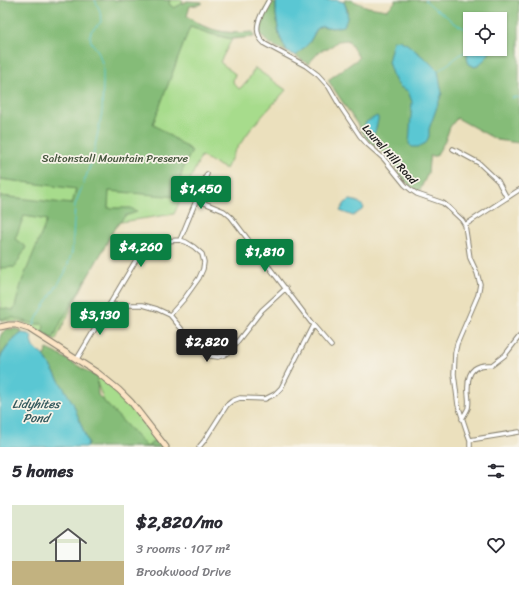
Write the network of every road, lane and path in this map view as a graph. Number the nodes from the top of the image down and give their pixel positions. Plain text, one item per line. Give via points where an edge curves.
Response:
1 (269, 0) edge
2 (453, 149) dead end
3 (207, 174) dead end
4 (519, 190) edge
5 (507, 198) junction
6 (197, 200) junction
7 (465, 225) junction
8 (180, 240) junction
9 (286, 288) junction
10 (110, 305) junction
11 (170, 314) junction
12 (313, 325) junction
13 (0, 327) edge
14 (519, 337) edge
15 (331, 346) dead end
16 (77, 359) junction
17 (462, 419) junction
18 (519, 432) edge
19 (470, 440) junction
20 (166, 447) edge
21 (199, 447) edge
22 (470, 447) edge

1 - 7 street, Laurel Hill Road via 258,21 258,36 261,40 318,75 329,87 360,136 384,159 405,185 417,194 448,207
2 - 5 street via 479,163 498,181
3 - 6 street
4 - 5 street
5 - 7 street
6 - 8 street
6 - 9 street via 232,217
7 - 17 street via 470,258 478,273 480,284 455,353 455,385
8 - 10 street via 155,243 147,247
8 - 11 street via 202,254 204,262 199,278
9 - 11 street via 262,310 230,351 218,358 210,356 190,338
9 - 12 street
10 - 11 street via 143,305
10 - 16 street
12 - 15 street
12 - 21 street via 282,388 264,398 240,398 232,401
13 - 16 main road via 12,325 26,328
14 - 17 street via 505,355 492,365 476,366 470,375 468,408
16 - 20 main road via 119,390
17 - 19 street
18 - 19 street
19 - 22 street

